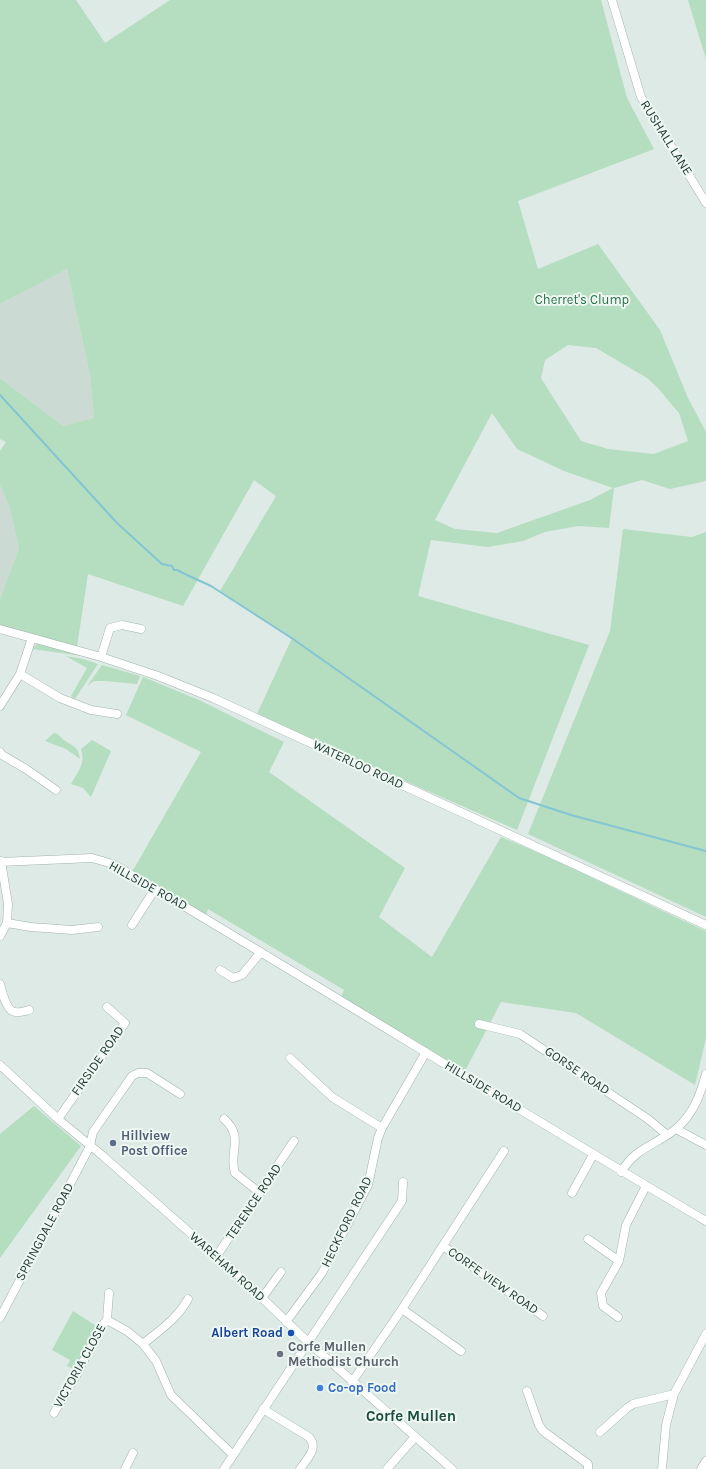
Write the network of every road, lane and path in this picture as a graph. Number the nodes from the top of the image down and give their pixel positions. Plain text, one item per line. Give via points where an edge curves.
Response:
1 (612, 0) edge
2 (706, 203) edge
3 (0, 629) edge
4 (141, 629) dead end
5 (32, 638) junction
6 (100, 657) junction
7 (20, 674) junction
8 (1, 703) edge
9 (117, 714) dead end
10 (0, 752) edge
11 (56, 790) dead end
12 (0, 862) edge
13 (155, 889) junction
14 (7, 923) junction
15 (132, 925) dead end
16 (706, 925) edge
17 (98, 927) dead end
18 (0, 936) edge
19 (261, 952) junction
20 (220, 970) dead end
21 (0, 984) edge
22 (107, 1007) dead end
23 (29, 1010) dead end
24 (479, 1024) dead end
25 (426, 1052) junction
26 (290, 1058) dead end
27 (0, 1066) edge
28 (706, 1074) edge
29 (180, 1094) dead end
30 (58, 1119) junction
31 (224, 1119) dead end
32 (382, 1128) junction
33 (676, 1129) junction
34 (667, 1135) junction
35 (706, 1145) edge
36 (90, 1146) junction
37 (294, 1146) dead end
38 (504, 1151) dead end
39 (594, 1155) junction
40 (621, 1172) junction
41 (404, 1182) dead end
42 (646, 1186) junction
43 (260, 1193) junction
44 (572, 1193) dead end
45 (706, 1221) edge
46 (588, 1239) dead end
47 (443, 1246) junction
48 (216, 1257) junction
49 (618, 1261) junction
50 (281, 1272) dead end
51 (109, 1293) dead end
52 (188, 1298) dead end
53 (262, 1298) junction
54 (402, 1309) junction
55 (543, 1316) dead end
56 (618, 1317) dead end
57 (0, 1318) edge
58 (106, 1320) junction
59 (286, 1322) junction
60 (706, 1334) edge
61 (308, 1342) junction
62 (143, 1344) junction
63 (461, 1351) dead end
64 (352, 1382) junction
65 (527, 1391) dead end
66 (674, 1394) junction
67 (263, 1409) junction
68 (54, 1413) dead end
69 (600, 1432) dead end
70 (415, 1436) junction
71 (133, 1453) dead end
72 (233, 1455) junction
73 (706, 1461) edge
74 (125, 1469) edge
75 (224, 1469) edge
76 (300, 1469) edge
77 (388, 1469) edge
78 (452, 1469) edge
79 (588, 1469) edge
80 (662, 1469) edge
81 (701, 1469) edge

1 - 2 street, RUSHALL LANE via 641,97
3 - 5 street, WATERLOO ROAD
4 - 6 street via 122,625 110,628
5 - 6 street, WATERLOO ROAD
5 - 7 street
6 - 16 street, WATERLOO ROAD via 213,698
7 - 8 street
7 - 9 street via 60,698 91,710
10 - 11 street
12 - 13 street, HILLSIDE ROAD via 92,858 113,864
12 - 14 street via 8,904
13 - 15 street
13 - 19 street, HILLSIDE ROAD
14 - 17 street via 72,930
14 - 18 street
19 - 20 street via 237,978
19 - 25 street, HILLSIDE ROAD
21 - 23 street via 11,1011
22 - 30 street, FIRSIDE ROAD via 125,1023
24 - 34 street, GORSE ROAD via 520,1034 648,1119
25 - 32 street, HECKFORD ROAD
25 - 39 street, HILLSIDE ROAD
26 - 32 street via 332,1097
27 - 30 street, WAREHAM ROAD
28 - 33 street via 698,1102
29 - 36 street, SPRINGDALE ROAD via 147,1073 132,1076 93,1132
30 - 36 street, WAREHAM ROAD
31 - 43 street via 233,1128 235,1173
32 - 59 street, HECKFORD ROAD via 368,1185 322,1273
33 - 34 street
33 - 35 street
34 - 40 street via 639,1152 628,1161
36 - 48 street, WAREHAM ROAD
36 - 57 street, SPRINGDALE ROAD
37 - 43 street, TERENCE ROAD
38 - 47 street, CORFE VIEW ROAD
39 - 40 street, HILLSIDE ROAD
39 - 44 street
40 - 42 street, HILLSIDE ROAD
41 - 61 street via 402,1201
42 - 45 street, HILLSIDE ROAD
42 - 49 street via 626,1225
43 - 48 street, TERENCE ROAD
46 - 49 street
47 - 54 street, CORFE VIEW ROAD
47 - 55 street, CORFE VIEW ROAD
48 - 53 street, WAREHAM ROAD
49 - 56 street via 601,1293 603,1306
50 - 53 street
51 - 58 street, VICTORIA CLOSE
52 - 62 street via 175,1318
53 - 59 street, WAREHAM ROAD
54 - 63 street
54 - 64 street, CORFE VIEW ROAD
58 - 62 street, VICTORIA CLOSE via 127,1331
58 - 68 street, VICTORIA CLOSE
59 - 61 street, WAREHAM ROAD
60 - 66 street
61 - 64 street, WAREHAM ROAD
61 - 67 street
62 - 72 street, VICTORIA CLOSE via 156,1361 171,1395
64 - 70 street, WAREHAM ROAD
65 - 79 street via 543,1431 588,1464
66 - 69 street via 633,1404
66 - 80 street via 666,1425
67 - 72 street
67 - 76 street via 312,1440 312,1452
70 - 77 street
70 - 78 street, WAREHAM ROAD
71 - 74 street
72 - 75 street
73 - 81 street

